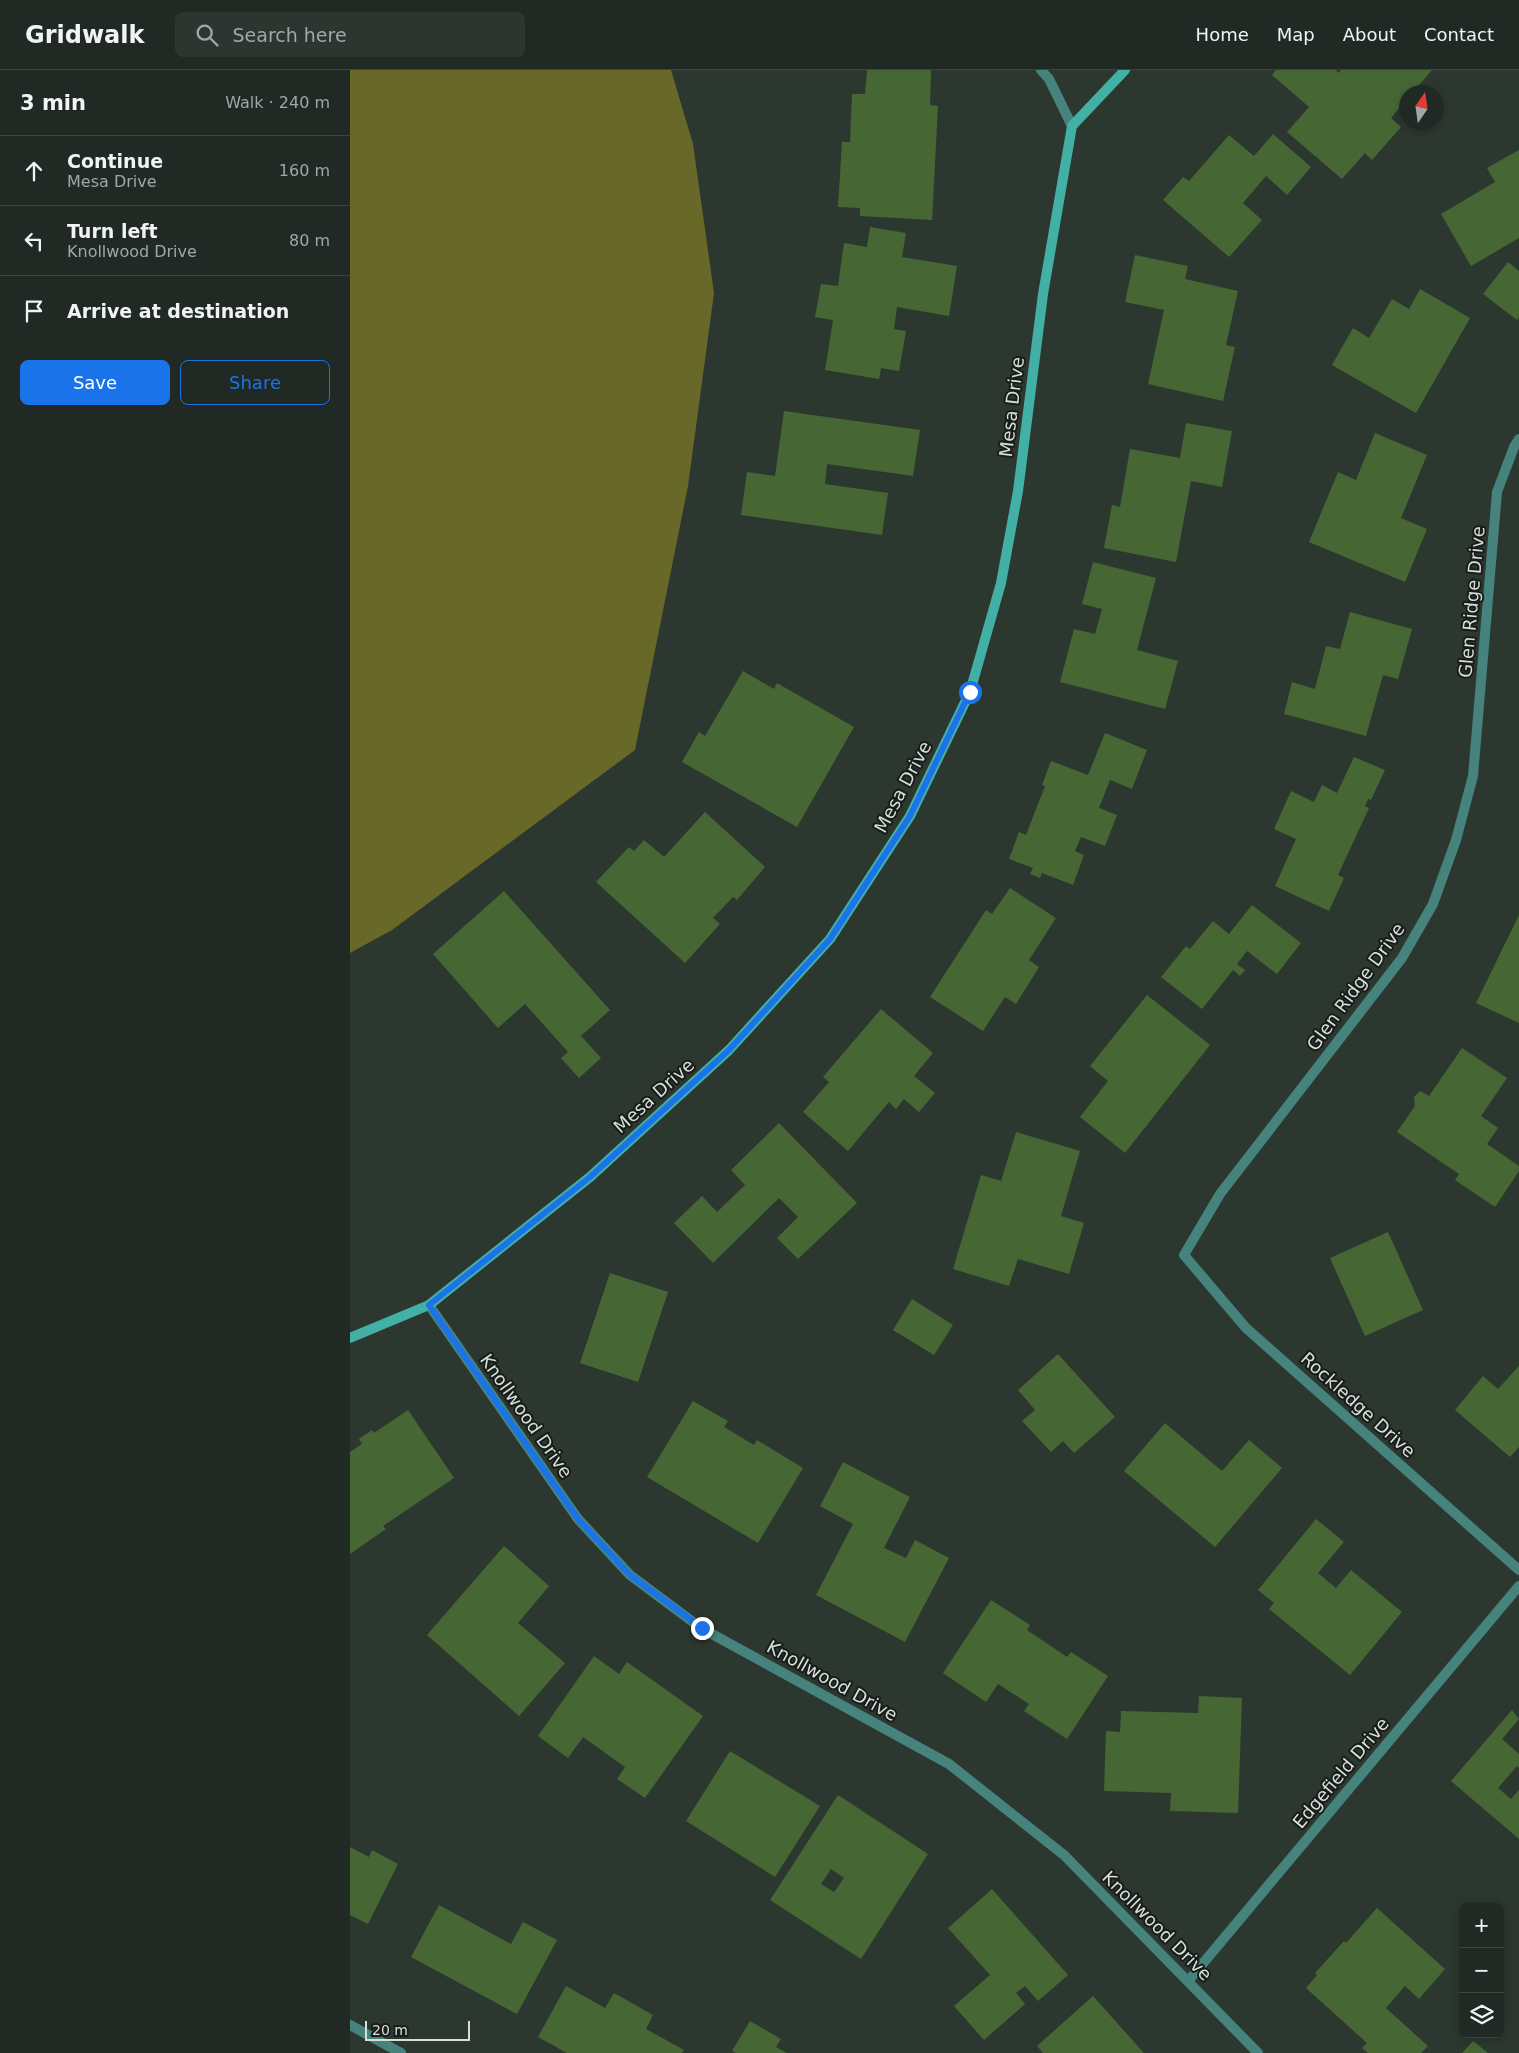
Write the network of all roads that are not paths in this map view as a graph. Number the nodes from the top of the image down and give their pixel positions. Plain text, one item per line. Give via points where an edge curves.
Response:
1 (1041, 70) edge
2 (1126, 70) edge
3 (1072, 126) junction
4 (1519, 439) edge
5 (1184, 1256) joint
6 (429, 1305) junction
7 (350, 1338) edge
8 (1519, 1570) edge
9 (1519, 1586) edge
10 (1189, 1980) junction
11 (350, 2025) edge
12 (400, 2053) edge
13 (1258, 2053) edge

1 - 3 street
2 - 3 street
3 - 6 street, Mesa Drive via 1043,294 1018,491 1001,583 970,692 910,816 830,939 729,1050 590,1177
4 - 5 street, Glen Ridge Drive via 1498,492 1473,776 1456,840 1433,904 1402,958 1220,1194
5 - 8 street, Rockledge Drive via 1246,1328
6 - 7 street, Mesa Drive
6 - 10 street, Knollwood Drive via 578,1519 630,1575 702,1628 949,1764 1064,1855
9 - 10 street, Edgefield Drive
10 - 13 street, Knollwood Drive
11 - 12 street

